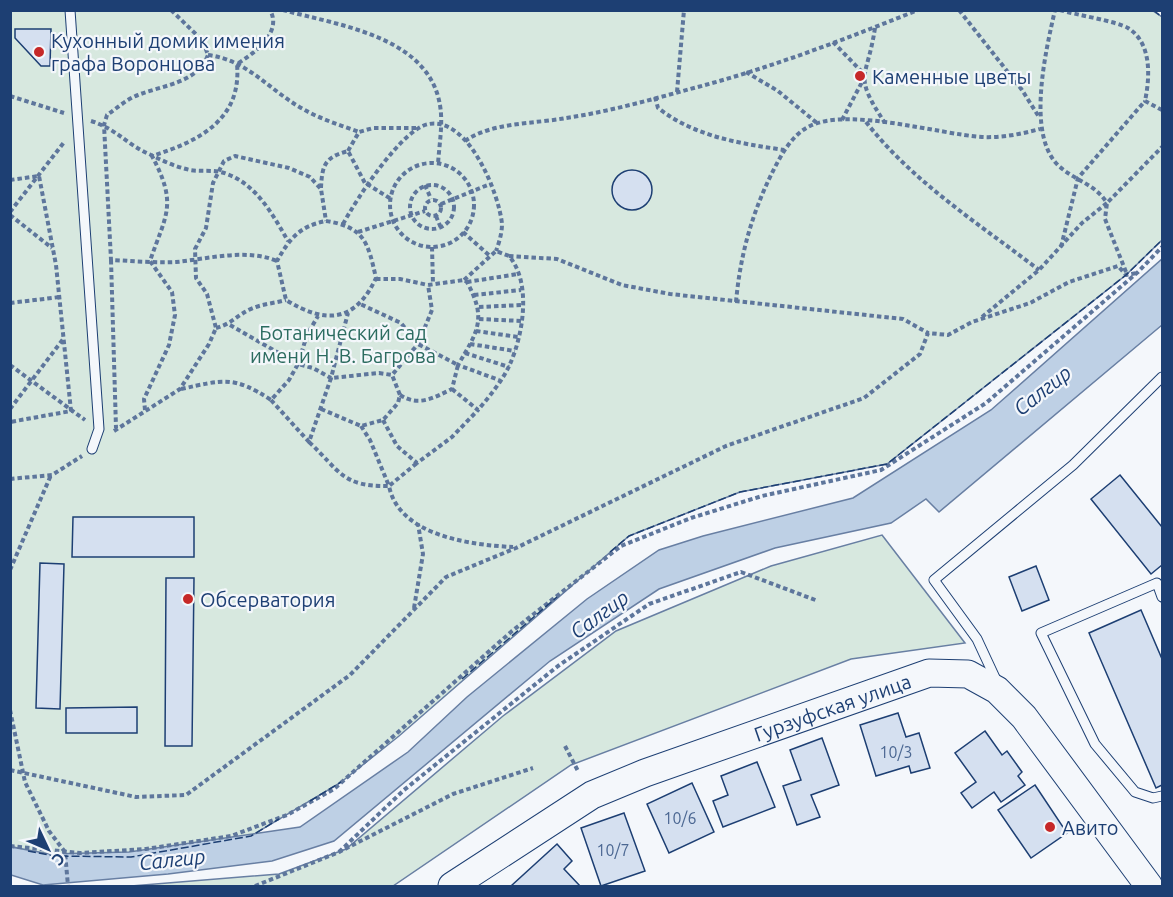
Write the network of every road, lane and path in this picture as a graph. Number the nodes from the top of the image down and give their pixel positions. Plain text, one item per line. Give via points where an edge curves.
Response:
1 (70, 10) edge
2 (171, 10) edge
3 (270, 10) edge
4 (283, 10) edge
5 (684, 10) edge
6 (918, 10) edge
7 (959, 10) edge
8 (1055, 10) edge
9 (1060, 10) edge
10 (874, 27) junction
11 (833, 42) junction
12 (208, 55) junction
13 (237, 63) junction
14 (746, 72) junction
15 (864, 74) junction
16 (863, 81) junction
17 (678, 92) junction
18 (10, 96) edge
19 (655, 97) junction
20 (1145, 101) junction
21 (1162, 110) edge
22 (79, 117) junction
23 (1039, 118) junction
24 (842, 121) junction
25 (865, 121) junction
26 (818, 123) junction
27 (440, 124) junction
28 (886, 124) junction
29 (104, 125) junction
30 (417, 128) junction
31 (1040, 129) junction
32 (359, 132) junction
33 (465, 141) junction
34 (1162, 147) edge
35 (784, 150) junction
36 (348, 151) junction
37 (152, 156) junction
38 (438, 164) junction
39 (217, 171) junction
40 (39, 176) junction
41 (1078, 178) junction
42 (10, 180) edge
43 (367, 184) junction
44 (490, 184) junction
45 (425, 185) junction
46 (321, 189) junction
47 (470, 190) junction
48 (391, 199) junction
49 (452, 199) junction
50 (430, 200) junction
51 (1107, 203) junction
52 (441, 204) junction
53 (425, 211) junction
54 (10, 214) edge
55 (412, 216) junction
56 (436, 216) junction
57 (326, 221) junction
58 (392, 222) junction
59 (343, 224) junction
60 (441, 228) junction
61 (358, 232) junction
62 (463, 232) junction
63 (288, 241) junction
64 (432, 247) junction
65 (1162, 247) edge
66 (53, 248) junction
67 (1060, 250) junction
68 (496, 251) junction
69 (1157, 252) junction
70 (490, 256) junction
71 (509, 256) junction
72 (195, 259) junction
73 (1162, 259) edge
74 (111, 260) junction
75 (150, 261) junction
76 (277, 261) junction
77 (1040, 270) junction
78 (1138, 272) junction
79 (518, 274) junction
80 (1126, 275) junction
81 (376, 278) junction
82 (465, 281) junction
83 (431, 285) junction
84 (521, 290) junction
85 (474, 295) junction
86 (60, 297) junction
87 (286, 300) junction
88 (736, 302) junction
89 (10, 303) edge
90 (358, 303) junction
91 (522, 305) junction
92 (479, 307) junction
93 (348, 312) junction
94 (318, 316) junction
95 (479, 319) junction
96 (979, 320) junction
97 (522, 321) junction
98 (230, 325) junction
99 (216, 328) junction
100 (476, 331) junction
101 (928, 333) junction
102 (65, 337) junction
103 (518, 337) junction
104 (418, 344) junction
105 (470, 344) junction
106 (515, 351) junction
107 (465, 353) junction
108 (298, 364) junction
109 (10, 365) edge
110 (459, 365) junction
111 (509, 367) junction
112 (392, 375) junction
113 (1162, 377) edge
114 (331, 378) junction
115 (499, 380) junction
116 (32, 382) junction
117 (180, 389) junction
118 (452, 389) junction
119 (400, 395) junction
120 (271, 400) junction
121 (10, 409) edge
122 (321, 409) junction
123 (145, 410) junction
124 (478, 410) junction
125 (71, 411) junction
126 (383, 420) junction
127 (10, 422) edge
128 (361, 426) junction
129 (99, 429) junction
130 (116, 429) junction
131 (309, 442) junction
132 (92, 449) joint
133 (417, 463) junction
134 (52, 475) junction
135 (10, 479) edge
136 (389, 486) junction
137 (418, 524) junction
138 (516, 548) junction
139 (10, 570) edge
140 (1162, 597) edge
141 (818, 601) dead end
142 (414, 609) junction
143 (1005, 698) junction
144 (10, 710) edge
145 (565, 746) dead end
146 (533, 768) dead end
147 (10, 770) edge
148 (578, 771) dead end
149 (24, 773) junction
150 (1162, 796) edge
151 (10, 846) edge
152 (65, 852) junction
153 (339, 852) junction
154 (68, 886) edge
155 (255, 886) edge
156 (452, 886) edge
157 (1149, 886) edge

1 - 22 lane
2 - 12 path via 203,41
3 - 13 path via 270,31 261,48
4 - 27 path via 387,40 414,60 429,78 441,112
5 - 17 path
6 - 10 path
7 - 23 path via 1022,90
8 - 23 path
9 - 20 path via 1128,28 1147,51
10 - 11 path
10 - 15 path
11 - 14 path
11 - 15 path
12 - 13 path
12 - 29 path via 193,75 136,95 107,115
13 - 32 path via 303,110
13 - 37 path via 233,105 218,122 202,134
14 - 17 path
14 - 26 path
15 - 16 path
16 - 24 path
16 - 28 path
17 - 19 path
18 - 22 path
19 - 33 path via 568,118 505,127
19 - 35 path via 658,108 688,127 721,140
20 - 21 path
20 - 41 path
22 - 40 path
22 - 129 lane
23 - 31 path
24 - 25 path
24 - 26 path
25 - 28 path
25 - 77 path via 921,182
26 - 35 path via 807,127
27 - 30 path
27 - 33 path
27 - 38 path
28 - 31 path via 984,137
29 - 37 path
29 - 74 path
30 - 32 path via 373,128
30 - 43 path
31 - 41 path via 1058,165
32 - 36 path
33 - 44 path via 476,153
34 - 51 path
35 - 88 path via 747,234
36 - 43 path
36 - 46 path via 333,155 325,163
37 - 39 path via 190,170
37 - 75 path via 170,203
38 - 47 path via 455,171
38 - 48 path via 411,169 399,179
39 - 46 path via 224,160 236,156 289,168 310,177
39 - 63 path via 246,184 268,207
39 - 72 path via 211,209 195,249
40 - 42 path
40 - 54 path
40 - 66 path
41 - 51 path via 1100,193
41 - 67 path
43 - 48 path
43 - 59 path
44 - 47 path
44 - 68 path via 500,209 502,228
45 - 49 path via 439,187
45 - 50 path
45 - 55 path via 412,196
46 - 57 path
47 - 49 path
47 - 62 path via 473,211
48 - 58 path
49 - 52 path
49 - 60 path via 453,217
50 - 52 path
50 - 53 path
51 - 67 path
51 - 80 path via 1106,219
52 - 56 path
53 - 55 path
53 - 56 path
54 - 66 path
55 - 58 path
55 - 60 path via 426,229
56 - 60 path
57 - 59 path
57 - 63 path via 309,224
58 - 61 path
58 - 64 path via 415,244
59 - 61 path
61 - 81 path via 368,246
62 - 64 path via 445,245
62 - 70 path
63 - 76 path
64 - 83 path
65 - 69 path
66 - 86 path
67 - 77 path
68 - 70 path
68 - 71 path
69 - 73 path
69 - 78 path
70 - 82 path
71 - 79 path
71 - 88 path via 557,258 622,285
72 - 75 path
72 - 76 path via 243,255 266,256
72 - 99 path via 196,278 207,294
74 - 75 path
74 - 130 path
75 - 123 path via 172,292 175,315 169,345 144,399
76 - 87 path
77 - 96 path
78 - 80 path
78 - 152 path via 986,404 881,470 762,496 621,546 512,631 334,789 297,810 231,836 146,849
79 - 82 path
79 - 84 path
80 - 96 path via 1118,266
81 - 83 path
81 - 90 path
82 - 83 path
82 - 85 path
83 - 104 path via 432,310
84 - 85 path
84 - 91 path
85 - 92 path
86 - 89 path
86 - 102 path
87 - 94 path
87 - 98 path via 255,307 238,315
88 - 101 path via 903,319
90 - 93 path
90 - 104 path via 401,323
91 - 92 path
91 - 97 path
92 - 95 path
93 - 94 path
93 - 114 path
94 - 108 path
95 - 97 path
95 - 100 path
96 - 101 path via 948,335
97 - 103 path
98 - 99 path
98 - 108 path
99 - 117 path
100 - 103 path
100 - 105 path
101 - 138 path via 920,354 864,398 726,446
102 - 116 path
102 - 125 path
103 - 106 path
104 - 110 path
104 - 112 path
105 - 106 path
105 - 107 path
106 - 111 path
107 - 110 path
107 - 111 path
108 - 114 path
108 - 120 path
109 - 116 path
110 - 115 path
110 - 118 path
111 - 115 path
112 - 114 path
112 - 119 path
113 - 143 lane via 1073,465 934,580 977,639
114 - 122 path
115 - 124 path
116 - 121 path
116 - 125 path
117 - 120 path via 213,381 229,382 245,384
117 - 123 path
118 - 119 path via 425,401 411,402
118 - 124 path
119 - 126 path
120 - 131 path
122 - 128 path
122 - 131 path
123 - 130 path
124 - 133 path via 452,437
125 - 127 path
125 - 129 path
126 - 128 path
126 - 133 path via 397,446
128 - 136 path
129 - 130 path via 109,434
129 - 132 lane
131 - 136 path via 348,480 364,486
132 - 134 path
133 - 136 path
134 - 135 path
134 - 139 path
136 - 137 path via 403,512
137 - 138 path via 442,537
137 - 142 path via 423,554
138 - 142 path via 446,577
140 - 150 lane via 1157,583 1041,633 1095,744 1135,792 1153,798
141 - 153 path via 741,572 649,604 549,673 404,790
142 - 149 path via 350,675 186,795 136,797
143 - 156 main road, Гурзуфская улица via 969,674 929,673 883,688 592,795
143 - 157 main road, Гурзуфская улица via 1024,717
144 - 149 path
145 - 148 path
146 - 153 path via 453,794
147 - 149 path
149 - 152 path via 36,808
151 - 152 path
152 - 154 path
153 - 155 path

